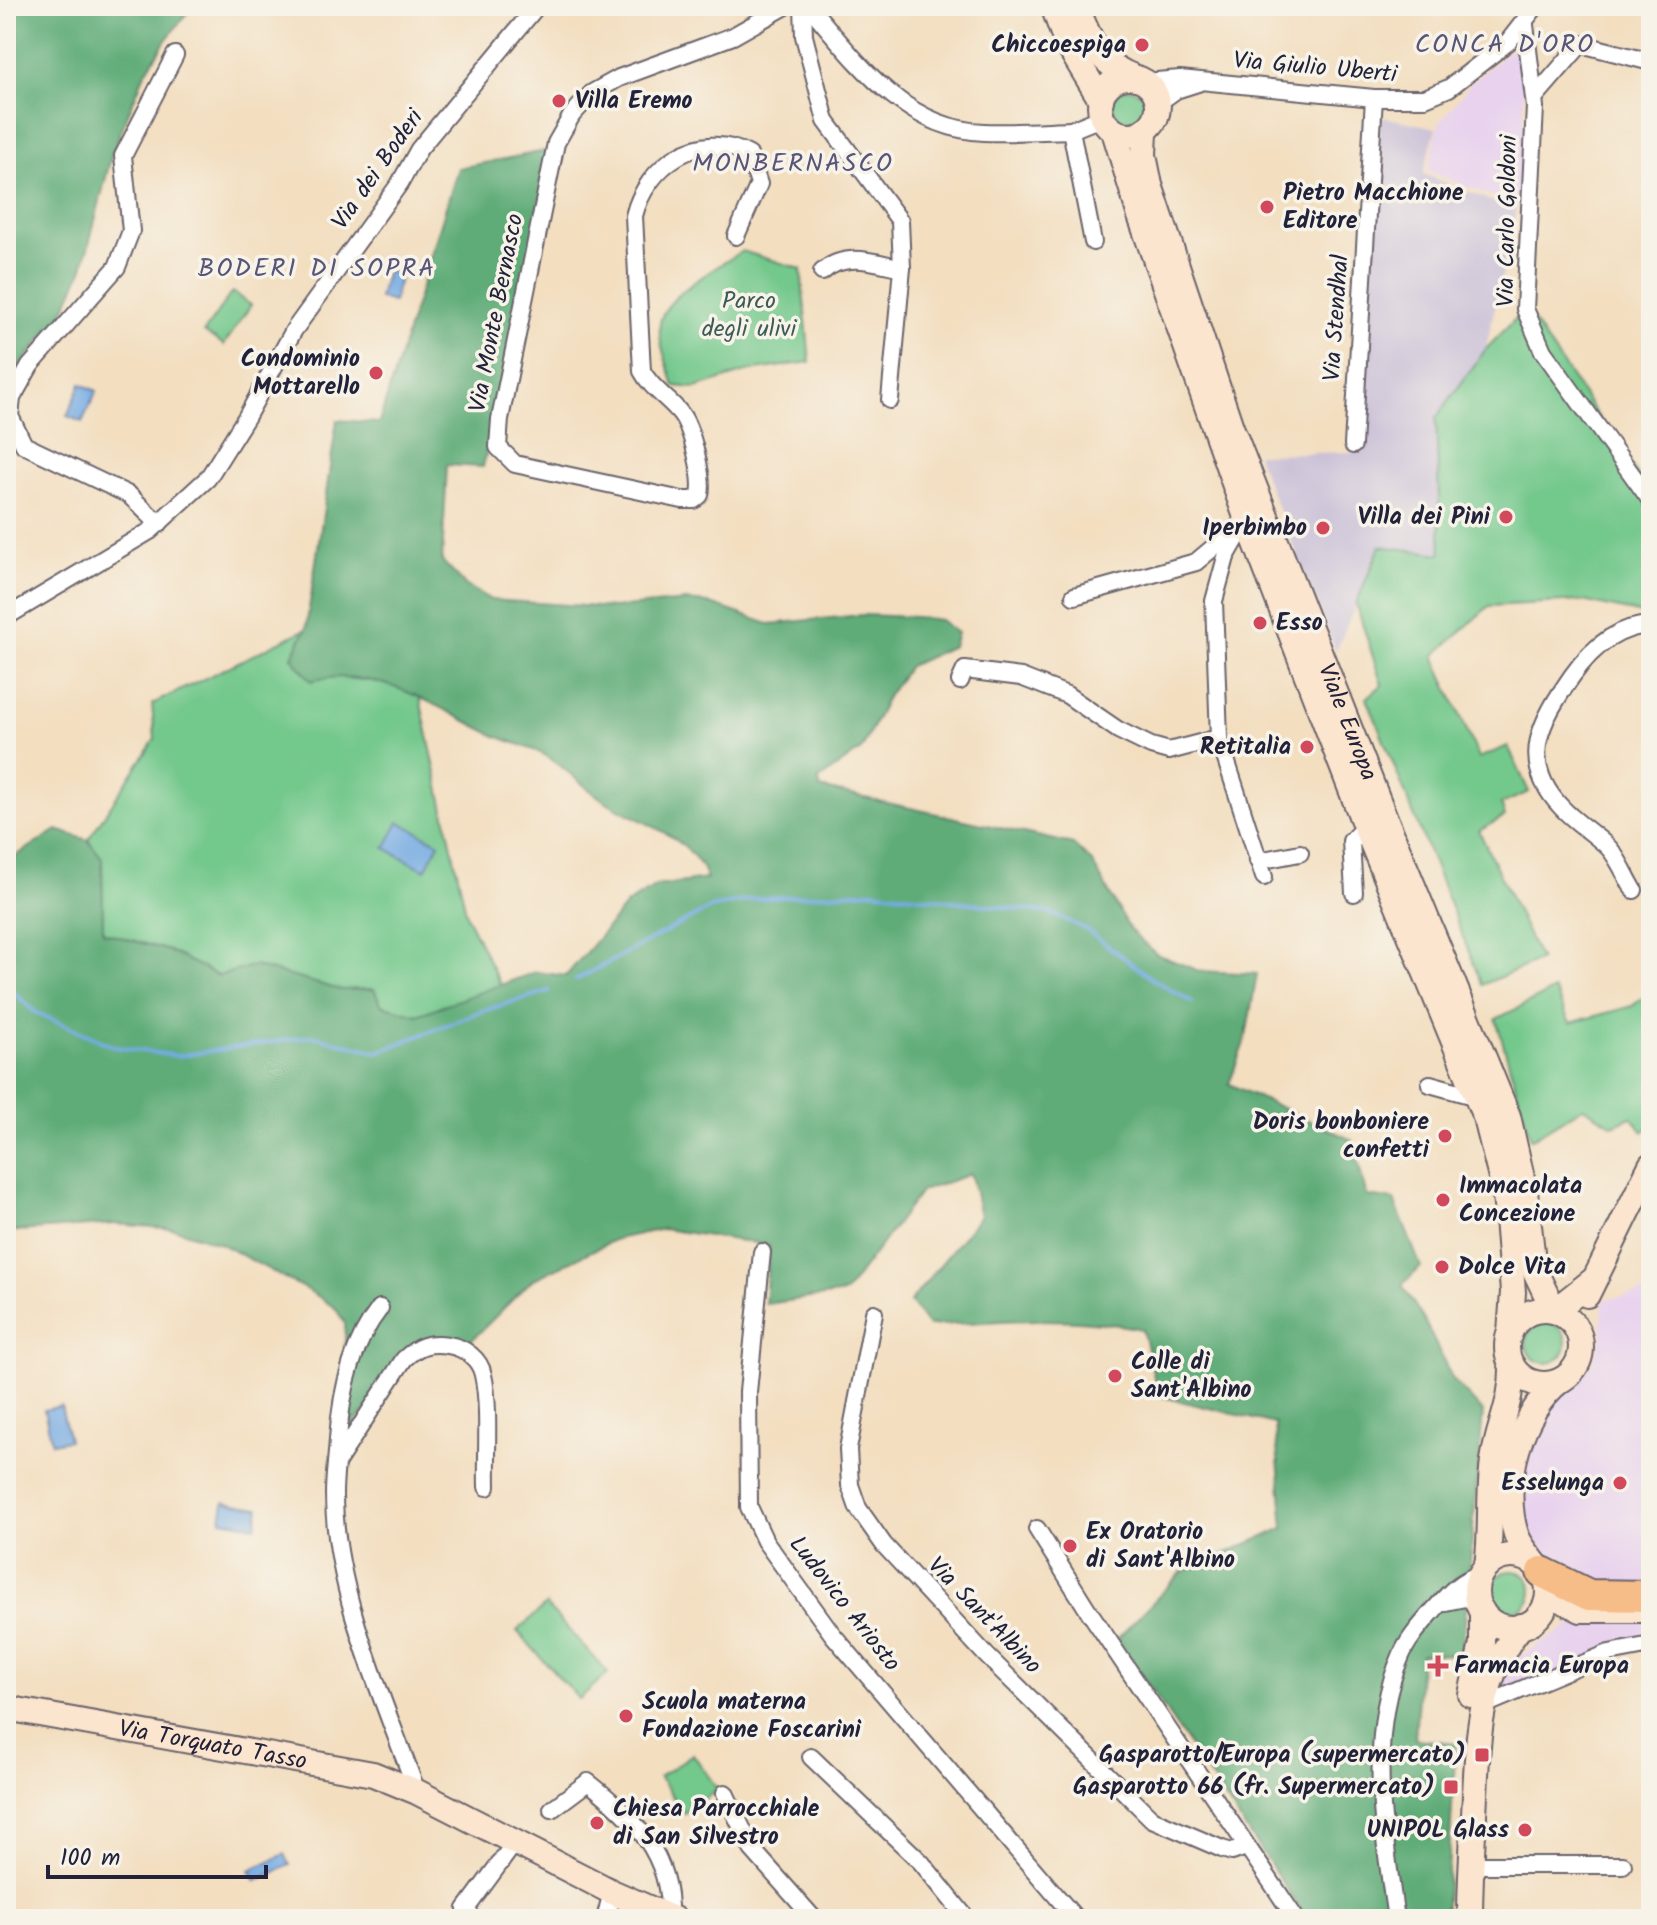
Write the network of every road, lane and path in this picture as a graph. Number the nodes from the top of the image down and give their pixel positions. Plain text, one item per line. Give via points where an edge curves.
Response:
1 (537, 6) edge
2 (786, 6) edge
3 (806, 6) edge
4 (1053, 6) edge
5 (1076, 6) edge
6 (1536, 6) edge
7 (1525, 25) junction
8 (175, 55) dead end
9 (1651, 62) edge
10 (1140, 80) junction
11 (1199, 82) junction
12 (1535, 97) junction
13 (1374, 98) junction
14 (1158, 103) junction
15 (1106, 116) junction
16 (1071, 130) junction
17 (1145, 130) junction
18 (736, 236) dead end
19 (1093, 242) dead end
20 (902, 268) junction
21 (822, 272) dead end
22 (890, 400) dead end
23 (1353, 445) dead end
24 (1651, 501) edge
25 (1247, 520) junction
26 (159, 524) junction
27 (1074, 596) dead end
28 (6, 617) edge
29 (1651, 625) edge
30 (1626, 630) junction
31 (1651, 632) edge
32 (960, 681) dead end
33 (1219, 738) junction
34 (1365, 826) junction
35 (1300, 853) dead end
36 (1634, 890) dead end
37 (1354, 893) dead end
38 (1430, 1084) dead end
39 (1476, 1090) junction
40 (1651, 1165) edge
41 (762, 1252) dead end
42 (1592, 1281) junction
43 (380, 1308) dead end
44 (1554, 1311) junction
45 (874, 1313) dead end
46 (1578, 1331) junction
47 (1510, 1333) junction
48 (1512, 1365) junction
49 (1561, 1380) junction
50 (336, 1463) junction
51 (487, 1487) dead end
52 (1037, 1529) dead end
53 (1484, 1570) junction
54 (1542, 1577) junction
55 (1651, 1596) edge
56 (1441, 1603) junction
57 (1480, 1606) junction
58 (1651, 1610) edge
59 (1596, 1611) junction
60 (1526, 1624) junction
61 (1651, 1645) edge
62 (1489, 1682) junction
63 (1513, 1694) junction
64 (1482, 1706) junction
65 (6, 1708) edge
66 (811, 1757) dead end
67 (417, 1792) junction
68 (725, 1793) dead end
69 (552, 1809) dead end
70 (516, 1841) junction
71 (1246, 1847) junction
72 (1470, 1865) junction
73 (1623, 1865) dead end
74 (612, 1892) junction
75 (672, 1918) edge
76 (473, 1919) edge
77 (605, 1919) edge
78 (814, 1919) edge
79 (967, 1919) edge
80 (1076, 1919) edge
81 (1296, 1919) edge
82 (1396, 1919) edge
83 (1470, 1919) edge

1 - 26 street, Via dei Boderi via 419,149 294,330 208,478
2 - 18 street, Via Monte Bernasco via 733,36 619,78 592,93 572,115 556,143 500,419 498,447 505,456 515,464 601,484 682,500 700,495 701,474 682,416 642,371 634,216 640,194 660,166 682,155 714,146 735,147 749,155 759,184
3 - 16 street via 888,92 942,124 981,132
3 - 20 street via 804,36 826,121 900,221
4 - 15 street, Viale Europa
5 - 10 street via 1091,45 1109,63
6 - 7 street, Via Giulio Uberti
7 - 12 street, Via Carlo Goldoni
7 - 13 street, Via Giulio Uberti via 1438,94 1410,100
8 - 26 street via 123,156 131,231 117,267 30,366 12,398 10,416 24,445 129,495
9 - 12 street via 1581,44
10 - 11 street, Via Giulio Uberti
10 - 14 street
10 - 15 street via 1110,84
11 - 13 street, Via Giulio Uberti
11 - 14 street, Via Giulio Uberti
12 - 24 street, Via Carlo Goldoni via 1525,309 1543,351
13 - 23 street, Via Stendhal
14 - 17 street, Viale Europa via 1155,119
15 - 16 street
15 - 17 street via 1130,135
15 - 25 street, Viale Europa
16 - 19 street
17 - 44 street, Viale Europa via 1146,169 1231,427 1508,1116 1525,1191 1533,1264
20 - 21 street via 851,258 833,262
20 - 22 street
25 - 27 street via 1196,562
25 - 33 street via 1226,557 1214,601
25 - 34 street, Viale Europa
26 - 28 street, Via dei Boderi
29 - 30 street
30 - 31 street
30 - 36 street via 1612,634 1582,662 1554,703 1536,743 1538,765 1551,793 1611,850
32 - 33 street via 965,670 1021,677 1067,695 1118,730 1169,751
33 - 35 street via 1261,869
34 - 37 street via 1351,841
34 - 39 street, Viale Europa
38 - 39 street via 1466,1094
39 - 47 street, Viale Europa via 1505,1194 1513,1292
40 - 42 street
41 - 80 street, Ludovico Ariosto via 748,1392 747,1486 749,1507 765,1541 833,1635
42 - 44 street
42 - 46 street
43 - 50 street via 364,1328 353,1356 340,1409
44 - 46 street
44 - 47 street via 1533,1312
45 - 71 street, Via Sant'Albino via 848,1449 850,1485 858,1508 884,1545 986,1655 1152,1819 1232,1852
46 - 49 street via 1581,1353
47 - 48 street
48 - 49 street via 1539,1383
48 - 53 street via 1511,1399 1492,1466
49 - 54 street via 1540,1399 1526,1426 1513,1483 1517,1536
50 - 51 street via 404,1359 418,1347 454,1346 472,1354 483,1374
50 - 67 street via 341,1558 362,1636
52 - 71 street
53 - 54 street via 1506,1556 1517,1556
53 - 56 street via 1459,1583
53 - 57 street
54 - 55 highway via 1589,1595
54 - 59 street via 1573,1607
54 - 60 street via 1540,1614
56 - 57 street via 1458,1598
56 - 82 street via 1401,1655 1387,1695 1382,1777
57 - 60 street via 1499,1625
57 - 72 street via 1482,1643 1465,1765
58 - 59 street
59 - 60 street via 1577,1619
60 - 62 street via 1502,1653
61 - 63 street via 1609,1653
62 - 63 street via 1498,1691
62 - 64 street
63 - 64 street
64 - 72 street
65 - 67 street, Via Torquato Tasso via 373,1774
66 - 79 street via 921,1862
67 - 70 street, Via Torquato Tasso
68 - 78 street via 752,1849
69 - 75 street via 588,1782 620,1806 663,1864
70 - 74 street, Via Torquato Tasso
70 - 76 street via 466,1909
71 - 81 street
72 - 73 street
72 - 83 street
74 - 75 street, Via Torquato Tasso
74 - 77 street

